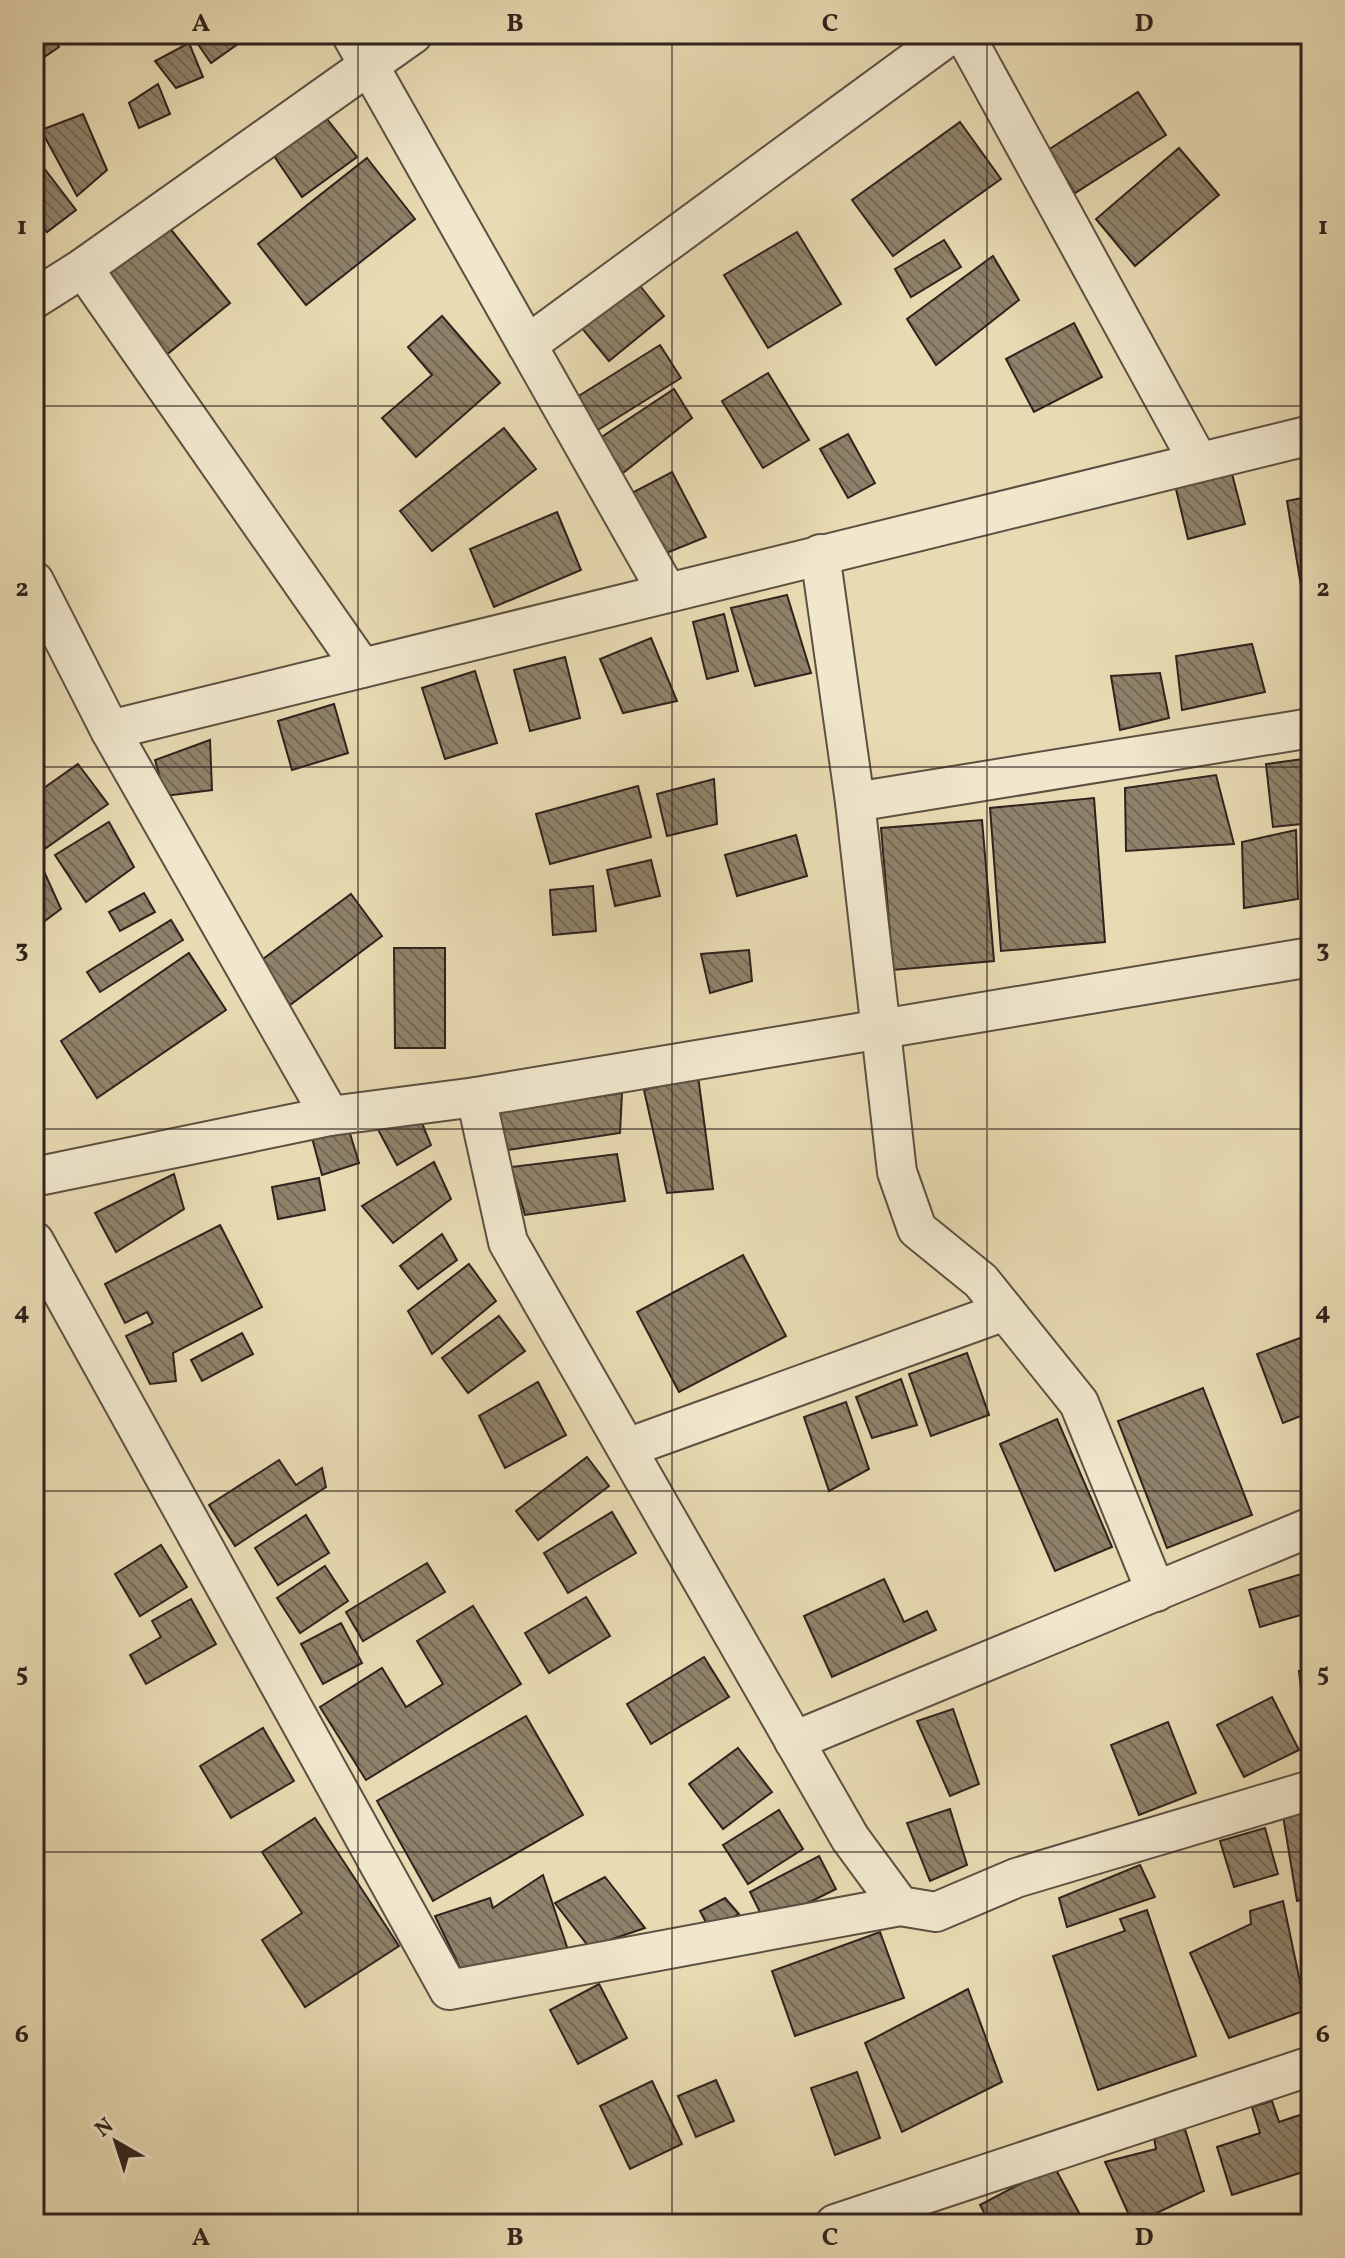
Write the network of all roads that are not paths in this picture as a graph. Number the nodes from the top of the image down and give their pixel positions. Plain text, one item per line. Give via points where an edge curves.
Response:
1 (413, 34) edge
2 (951, 34) edge
3 (964, 34) edge
4 (360, 50) edge
5 (83, 268) junction
6 (34, 299) edge
7 (527, 345) junction
8 (1311, 435) edge
9 (1198, 461) junction
10 (820, 554) junction
11 (34, 581) edge
12 (667, 592) junction
13 (362, 668) junction
14 (1311, 728) edge
15 (110, 730) junction
16 (855, 802) junction
17 (1311, 957) edge
18 (881, 1026) junction
19 (476, 1097) junction
20 (330, 1116) junction
21 (34, 1177) edge
22 (34, 1241) edge
23 (1005, 1311) junction
24 (627, 1448) junction
25 (1311, 1527) edge
26 (1156, 1592) junction
27 (794, 1741) junction
28 (1311, 1790) edge
29 (900, 1906) junction
30 (1311, 2066) edge
31 (835, 2224) edge

1 - 4 street
2 - 7 street
3 - 9 street
4 - 5 street
4 - 7 street
5 - 6 street
5 - 13 street
7 - 12 street
8 - 9 street
9 - 10 street
10 - 12 street
10 - 16 street
11 - 15 street
12 - 13 street
13 - 15 street
14 - 16 street
15 - 20 street
16 - 18 street
17 - 18 street
18 - 19 street
18 - 23 street via 897,1172 917,1229 981,1281
19 - 20 street
19 - 24 street via 508,1242
20 - 21 street
22 - 29 street via 449,1990
23 - 24 street
23 - 26 street via 1079,1403
24 - 27 street
25 - 26 street
26 - 27 street
27 - 29 street via 850,1838
28 - 29 street via 1016,1878 936,1912
30 - 31 street

